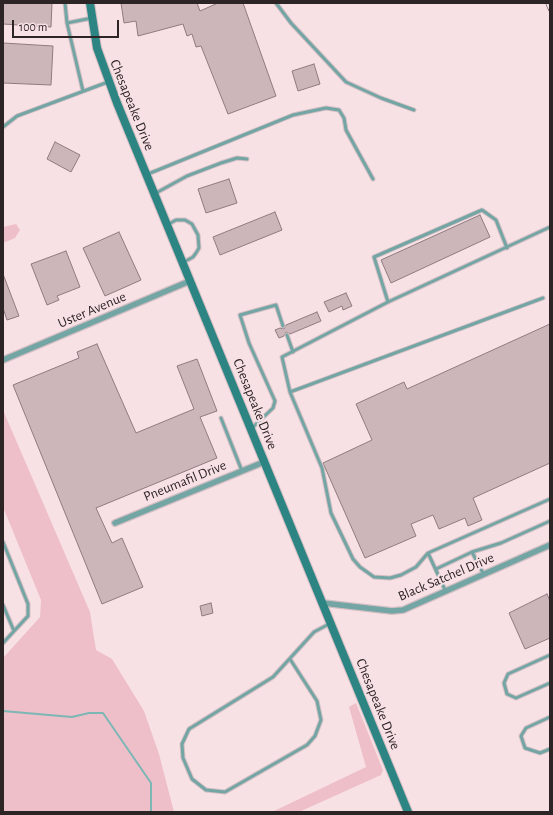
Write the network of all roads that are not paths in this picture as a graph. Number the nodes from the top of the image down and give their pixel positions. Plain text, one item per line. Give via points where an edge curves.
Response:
1 (65, 3) edge
2 (90, 3) edge
3 (276, 3) edge
4 (92, 18) junction
5 (67, 23) junction
6 (108, 82) junction
7 (83, 91) junction
8 (414, 110) dead end
9 (3, 127) edge
10 (247, 159) dead end
11 (146, 175) junction
12 (373, 179) dead end
13 (154, 194) junction
14 (167, 225) junction
15 (550, 227) edge
16 (507, 248) junction
17 (182, 262) junction
18 (190, 281) junction
19 (543, 298) dead end
20 (388, 302) junction
21 (283, 326) dead end
22 (287, 335) dead end
23 (293, 352) junction
24 (3, 360) edge
25 (290, 392) junction
26 (221, 418) dead end
27 (251, 429) junction
28 (264, 462) junction
29 (242, 471) junction
30 (550, 499) edge
31 (550, 520) edge
32 (115, 523) dead end
33 (3, 542) edge
34 (550, 545) edge
35 (472, 552) junction
36 (428, 553) junction
37 (436, 569) junction
38 (484, 575) junction
39 (446, 592) junction
40 (322, 603) junction
41 (3, 605) edge
42 (331, 623) junction
43 (14, 631) junction
44 (3, 643) edge
45 (550, 655) edge
46 (290, 659) junction
47 (550, 683) edge
48 (550, 717) edge
49 (550, 749) edge
50 (408, 812) edge

1 - 5 lane
2 - 4 street, Chesapeake Drive
3 - 8 lane via 291,23 346,82
4 - 5 lane
4 - 6 street, Chesapeake Drive via 97,48
5 - 7 lane
6 - 7 lane
6 - 11 street, Chesapeake Drive
7 - 9 lane via 17,116
10 - 13 lane via 221,163 186,176
11 - 12 lane via 293,116 326,108 339,110 344,118 346,130
11 - 13 street, Chesapeake Drive
13 - 14 street, Chesapeake Drive
14 - 17 street, Chesapeake Drive
14 - 17 lane via 176,220 185,220 192,224 198,235 200,242 196,253
15 - 16 lane
16 - 20 lane
16 - 20 lane via 496,220 482,210 374,257
17 - 18 street, Chesapeake Drive
18 - 24 street, Uster Avenue
18 - 27 street, Chesapeake Drive
19 - 25 lane
20 - 23 lane
21 - 27 lane via 276,306 240,315 275,401 273,408
22 - 23 lane
23 - 25 lane via 282,357
25 - 36 lane via 322,468 331,514 360,567 374,577 390,578 416,567
26 - 29 lane
27 - 28 street, Chesapeake Drive
28 - 29 street, Pneumafil Drive
28 - 40 street, Chesapeake Drive
29 - 32 street, Pneumafil Drive
30 - 36 lane
31 - 35 lane via 501,543
33 - 43 lane via 28,604 28,616
34 - 38 street, Black Satchel Drive
35 - 37 lane
35 - 38 lane
36 - 37 lane
37 - 39 lane
38 - 39 street, Black Satchel Drive
39 - 40 street, Black Satchel Drive via 399,611
40 - 42 street, Chesapeake Drive
41 - 43 lane
42 - 46 lane via 314,632
42 - 50 street, Chesapeake Drive
43 - 44 lane
45 - 47 lane via 508,674 504,683 507,694 516,698
46 - 46 lane via 273,677 189,729 182,744 184,758 192,779 206,790 225,792 307,745 315,736 321,720 317,701
48 - 49 lane via 526,728 521,736 525,748 540,753

